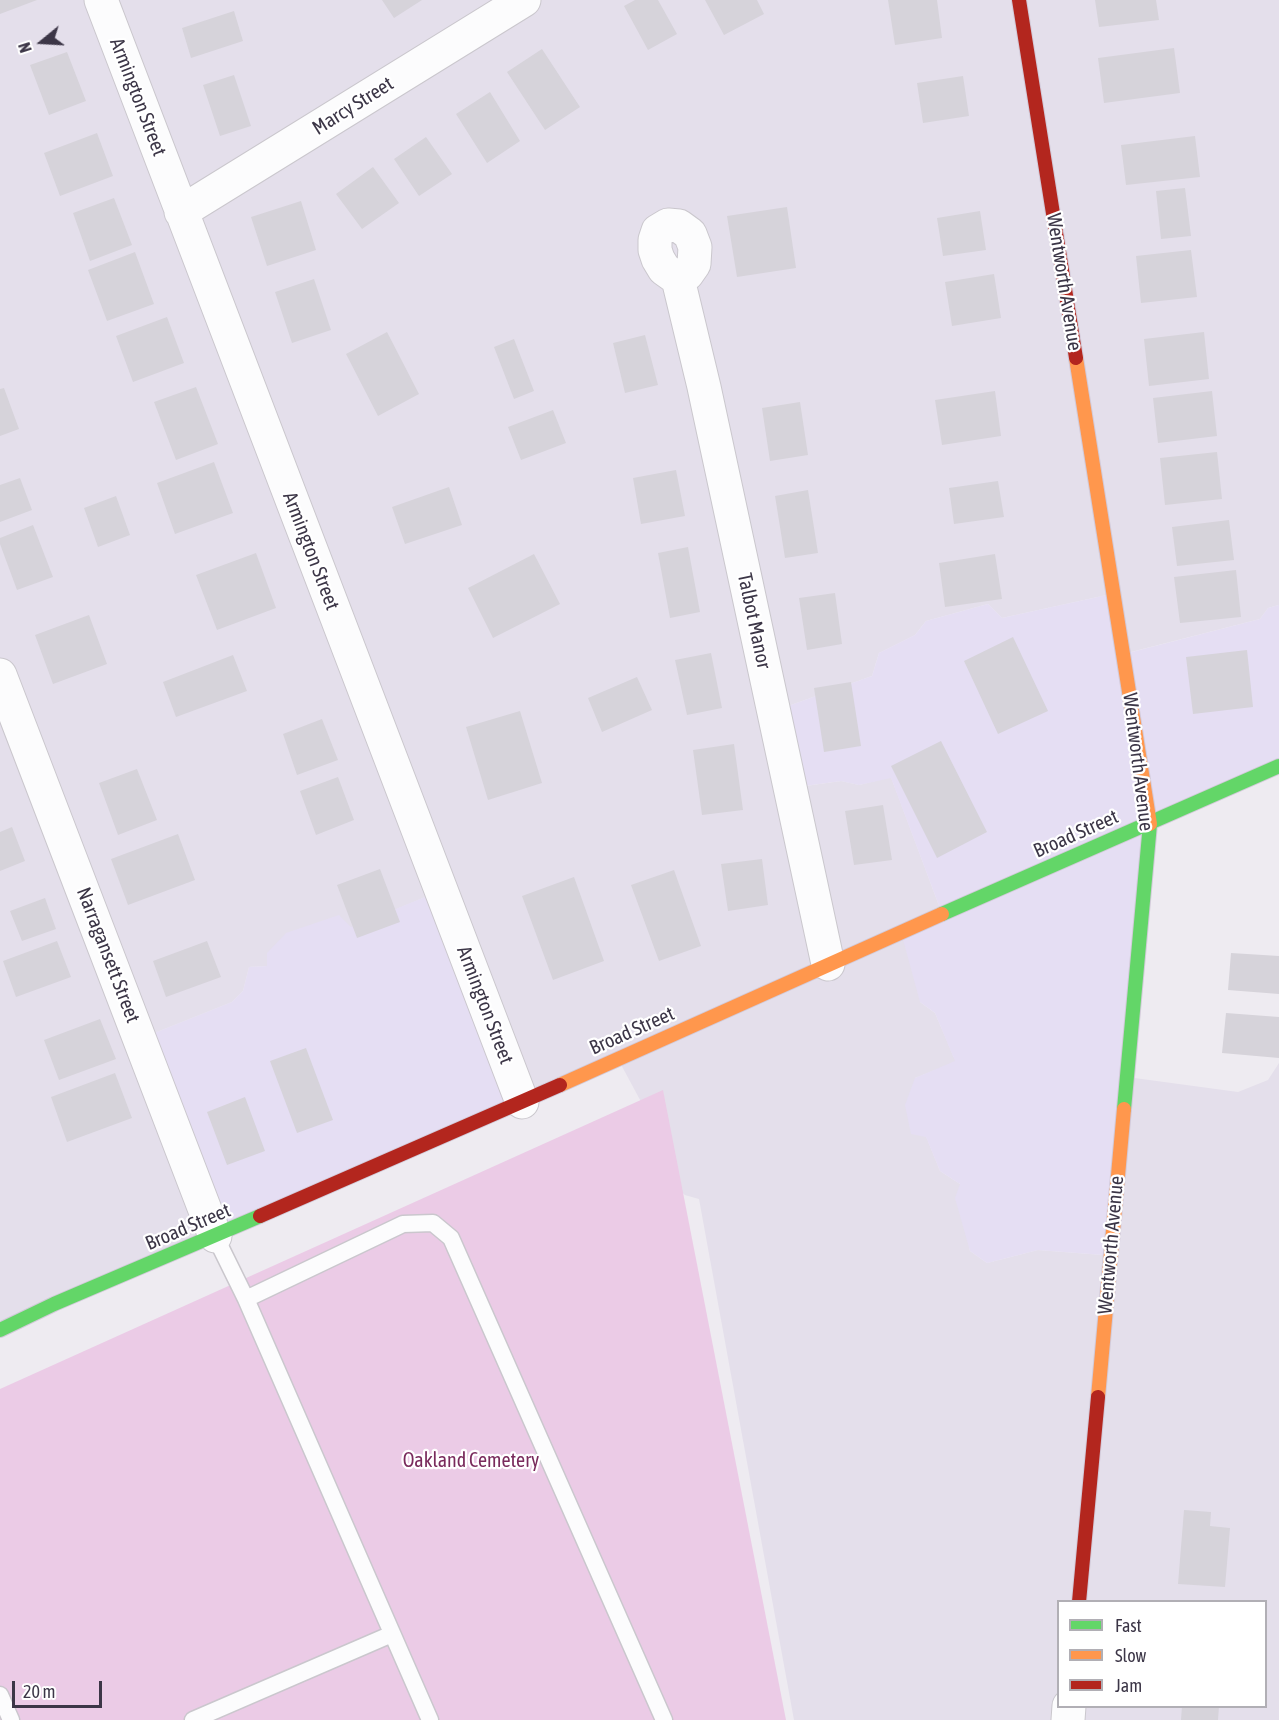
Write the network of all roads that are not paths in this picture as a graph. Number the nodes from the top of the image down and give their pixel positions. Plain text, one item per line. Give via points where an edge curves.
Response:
1 (101, 0) edge
2 (524, 0) edge
3 (1019, 0) edge
4 (181, 212) junction
5 (678, 279) dead end
6 (0, 675) edge
7 (1279, 766) edge
8 (1150, 822) junction
9 (828, 964) junction
10 (522, 1102) junction
11 (215, 1236) junction
12 (246, 1299) junction
13 (0, 1330) edge
14 (1079, 1600) edge
15 (392, 1634) junction
16 (0, 1695) edge
17 (11, 1720) edge
18 (193, 1720) edge
19 (430, 1720) edge
20 (664, 1720) edge

1 - 4 street, Armington Street
2 - 4 street, Marcy Street
3 - 8 street, Wentworth Avenue
4 - 10 street, Armington Street
5 - 9 street, Talbot Manor
6 - 11 street, Narragansett Street
7 - 8 street, Broad Street
8 - 9 street, Broad Street
8 - 14 street, Wentworth Avenue
9 - 10 street, Broad Street
10 - 11 street, Broad Street
11 - 12 lane
11 - 13 street, Broad Street
12 - 15 lane
12 - 20 lane via 403,1224 433,1223 451,1238
15 - 18 lane
15 - 19 lane
16 - 17 lane

